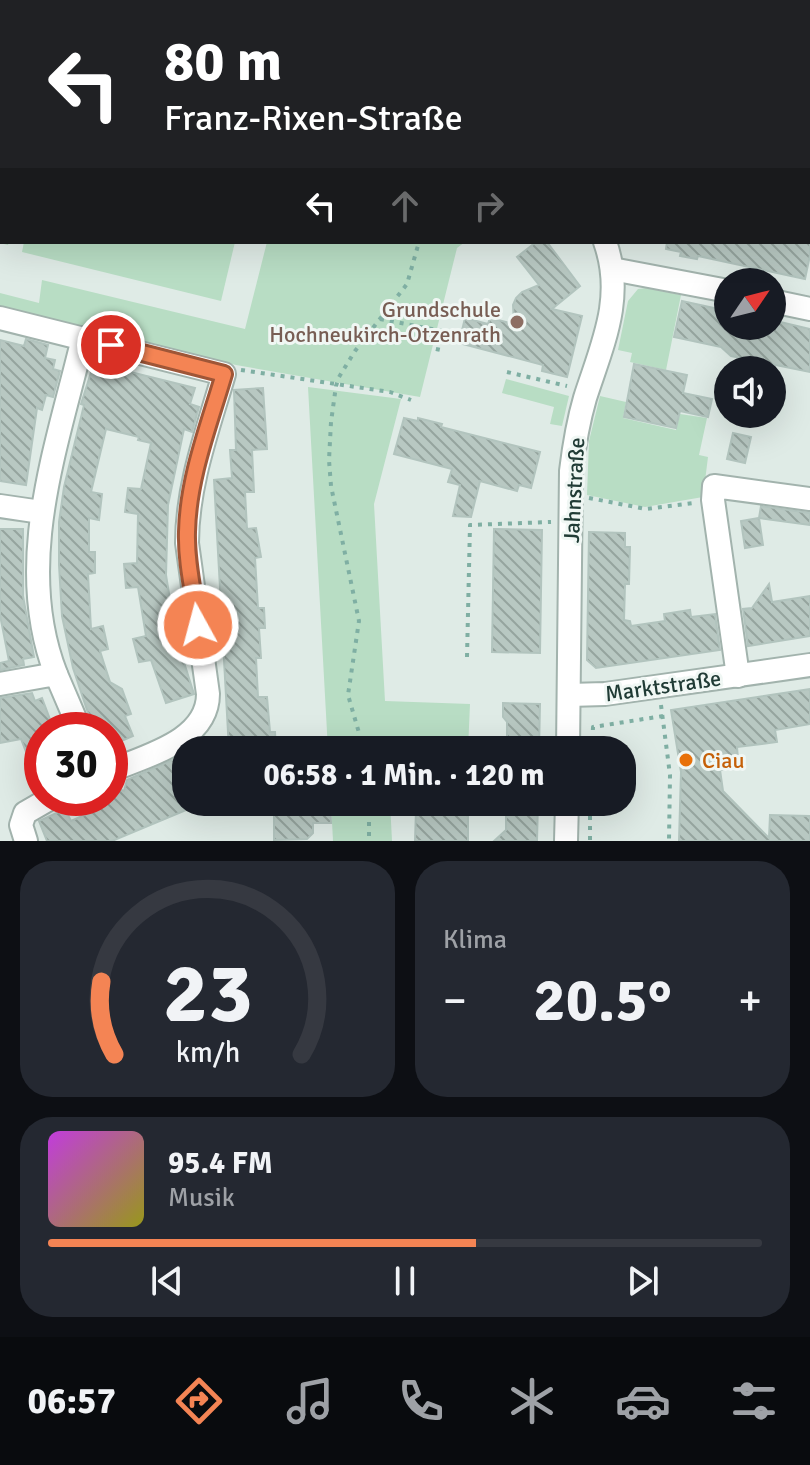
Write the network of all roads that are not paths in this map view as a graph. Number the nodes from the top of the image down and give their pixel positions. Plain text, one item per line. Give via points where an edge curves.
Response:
1 (606, 244) edge
2 (612, 269) junction
3 (714, 288) edge
4 (786, 304) edge
5 (810, 309) edge
6 (0, 318) edge
7 (83, 338) junction
8 (810, 499) edge
9 (0, 506) edge
10 (41, 512) junction
11 (810, 665) edge
12 (56, 674) junction
13 (738, 676) junction
14 (0, 684) edge
15 (569, 695) junction
16 (72, 712) edge
17 (568, 736) edge
18 (128, 763) edge
19 (24, 816) edge
20 (567, 816) edge
21 (26, 841) edge
22 (566, 841) edge

1 - 2 street, Jahnstraße
2 - 3 street
2 - 15 street, Jahnstraße via 612,312 577,428 570,495
4 - 5 street
6 - 7 street
7 - 10 street
7 - 18 street via 224,374 193,479 187,520 207,707 201,722 185,737
8 - 13 street via 714,486
9 - 10 street
10 - 12 street via 38,595
11 - 13 street, Marktstraße
12 - 14 street
12 - 16 street
13 - 15 street, Marktstraße
15 - 17 street
19 - 21 street
20 - 22 street

